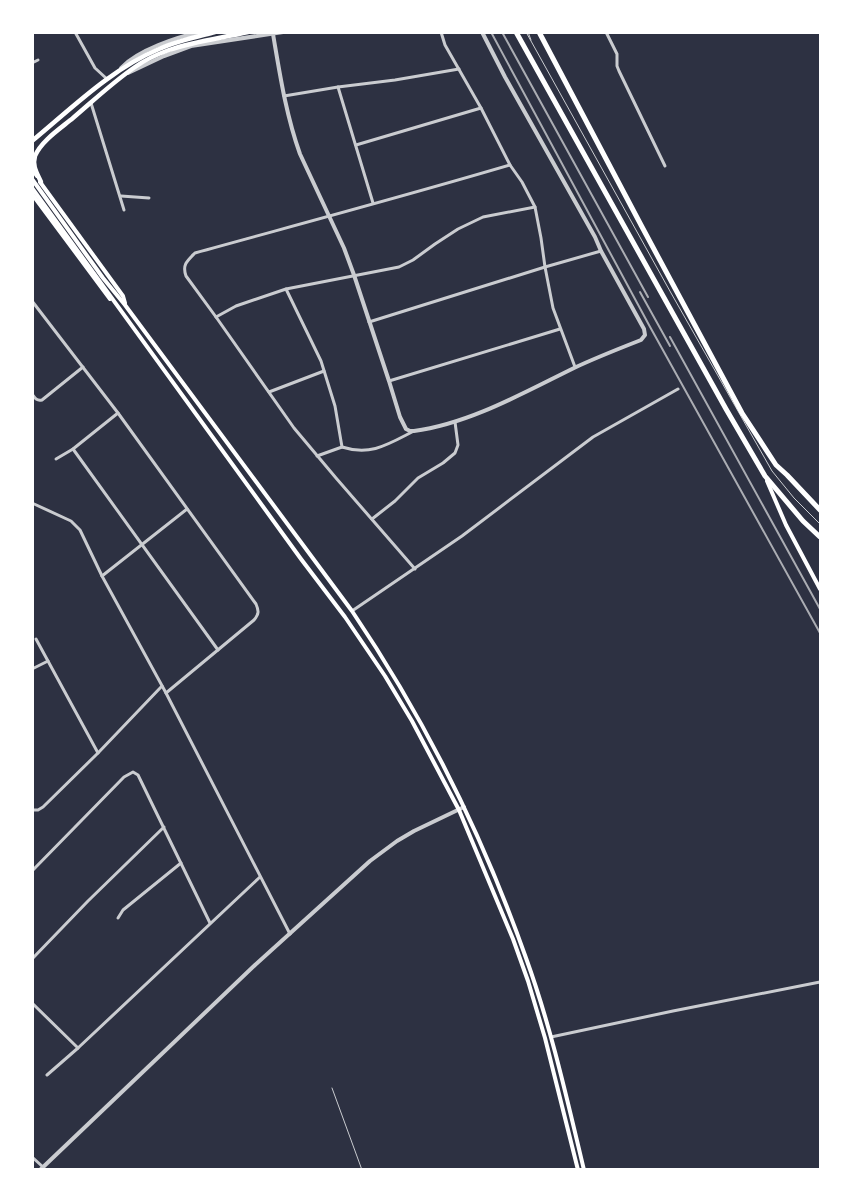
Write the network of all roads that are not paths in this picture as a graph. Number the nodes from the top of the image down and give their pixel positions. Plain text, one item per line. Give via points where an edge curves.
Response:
1 (75, 32) edge
2 (201, 32) edge
3 (215, 32) edge
4 (248, 32) edge
5 (283, 32) edge
6 (441, 32) edge
7 (482, 32) edge
8 (516, 32) edge
9 (527, 32) edge
10 (539, 32) edge
11 (606, 32) edge
12 (273, 34) junction
13 (38, 60) dead end
14 (32, 63) edge
15 (458, 69) junction
16 (117, 73) junction
17 (126, 73) junction
18 (107, 80) junction
19 (338, 87) junction
20 (283, 96) junction
21 (91, 102) junction
22 (481, 108) junction
23 (32, 140) edge
24 (47, 140) junction
25 (356, 145) junction
26 (32, 153) edge
27 (510, 165) junction
28 (666, 166) dead end
29 (32, 169) edge
30 (32, 179) edge
31 (40, 182) junction
32 (32, 188) edge
33 (32, 194) edge
34 (121, 196) junction
35 (150, 198) dead end
36 (373, 204) junction
37 (535, 207) junction
38 (124, 210) dead end
39 (62, 211) junction
40 (329, 216) junction
41 (51, 220) junction
42 (601, 251) junction
43 (545, 267) junction
44 (354, 275) junction
45 (102, 279) junction
46 (286, 289) junction
47 (32, 301) edge
48 (125, 305) junction
49 (124, 313) junction
50 (216, 316) junction
51 (369, 322) junction
52 (560, 329) junction
53 (575, 367) junction
54 (83, 368) junction
55 (324, 371) junction
56 (389, 381) junction
57 (678, 389) dead end
58 (269, 392) junction
59 (32, 394) edge
60 (118, 414) junction
61 (455, 422) junction
62 (412, 432) junction
63 (342, 447) junction
64 (73, 449) junction
65 (318, 456) junction
66 (56, 459) dead end
67 (765, 476) junction
68 (32, 503) edge
69 (187, 509) junction
70 (820, 510) edge
71 (372, 519) junction
72 (820, 524) edge
73 (820, 536) edge
74 (143, 544) junction
75 (415, 569) junction
76 (102, 576) junction
77 (820, 589) edge
78 (352, 612) junction
79 (36, 639) dead end
80 (218, 650) junction
81 (48, 661) junction
82 (32, 669) edge
83 (162, 686) junction
84 (166, 693) junction
85 (98, 753) junction
86 (464, 807) junction
87 (32, 810) edge
88 (459, 810) junction
89 (164, 827) junction
90 (181, 863) junction
91 (32, 871) edge
92 (260, 877) junction
93 (118, 918) dead end
94 (210, 922) junction
95 (290, 934) junction
96 (32, 959) edge
97 (820, 982) edge
98 (32, 1003) edge
99 (551, 1036) junction
100 (78, 1048) junction
101 (47, 1075) dead end
102 (332, 1088) dead end
103 (32, 1157) edge
104 (42, 1168) edge
105 (362, 1170) edge
106 (578, 1170) edge
107 (584, 1170) edge

1 - 18 street via 95,68
2 - 16 street via 155,47 126,63
3 - 16 main road via 159,49
4 - 17 main road via 169,50
5 - 12 street
6 - 15 street
7 - 42 street
8 - 67 highway
9 - 72 lane via 772,471
10 - 70 highway via 742,413 776,465
11 - 28 street via 616,54 619,71
12 - 17 street via 191,46
12 - 20 street
13 - 14 street
15 - 19 street
15 - 22 street
16 - 18 main road
17 - 21 main road
18 - 23 main road
19 - 20 street
19 - 25 street
20 - 40 street via 300,154
21 - 24 main road
21 - 34 street
22 - 25 street
22 - 27 street
24 - 26 main road
24 - 31 main road via 35,157 35,170
25 - 36 street
27 - 36 street
27 - 37 street
29 - 31 main road
30 - 45 main road
31 - 39 main road
32 - 45 main road
33 - 41 main road
34 - 35 street
34 - 38 street
36 - 40 street
37 - 43 street
37 - 44 street via 483,217 458,229 405,265
39 - 41 main road via 53,212
39 - 48 main road via 123,296
40 - 44 street
40 - 50 street via 195,253 186,261 184,271
41 - 49 main road
42 - 43 street
42 - 53 street via 645,335 641,340
43 - 51 street
43 - 52 street
44 - 46 street
44 - 51 street
45 - 48 main road
45 - 49 main road
46 - 50 street
46 - 55 street
47 - 54 street
48 - 78 main road
49 - 88 main road via 365,645 412,722
50 - 58 street
51 - 56 street
52 - 53 street
52 - 56 street
53 - 61 street via 521,395
54 - 59 street via 42,400 38,401
54 - 60 street
55 - 58 street
55 - 63 street via 335,406
56 - 62 street via 403,425
57 - 75 street via 593,437
58 - 65 street
60 - 64 street
60 - 69 street
61 - 62 street
61 - 71 street via 458,445 454,453 418,478
62 - 63 street via 365,451
63 - 65 street
64 - 66 street
64 - 74 street
65 - 71 street
67 - 73 highway via 798,516
67 - 77 main road via 786,525
68 - 76 street via 76,525
69 - 74 street
69 - 80 street via 258,611 254,620
71 - 75 street
74 - 76 street
74 - 80 street
75 - 78 street
76 - 83 street
78 - 86 main road via 418,718
79 - 81 street
80 - 84 street
81 - 82 street
81 - 85 street
83 - 84 street
83 - 85 street
84 - 92 street
85 - 87 street via 44,807
86 - 88 street
86 - 99 main road via 526,958
88 - 95 street via 397,841 370,861
88 - 106 main road via 528,981
89 - 90 street
89 - 91 street via 138,775 133,772 124,777
89 - 96 street
90 - 93 street via 123,910
90 - 94 street
92 - 94 street
92 - 95 street
94 - 100 street
95 - 104 street
97 - 99 street
98 - 100 street
99 - 107 main road
100 - 101 street
102 - 105 lane
103 - 104 street

